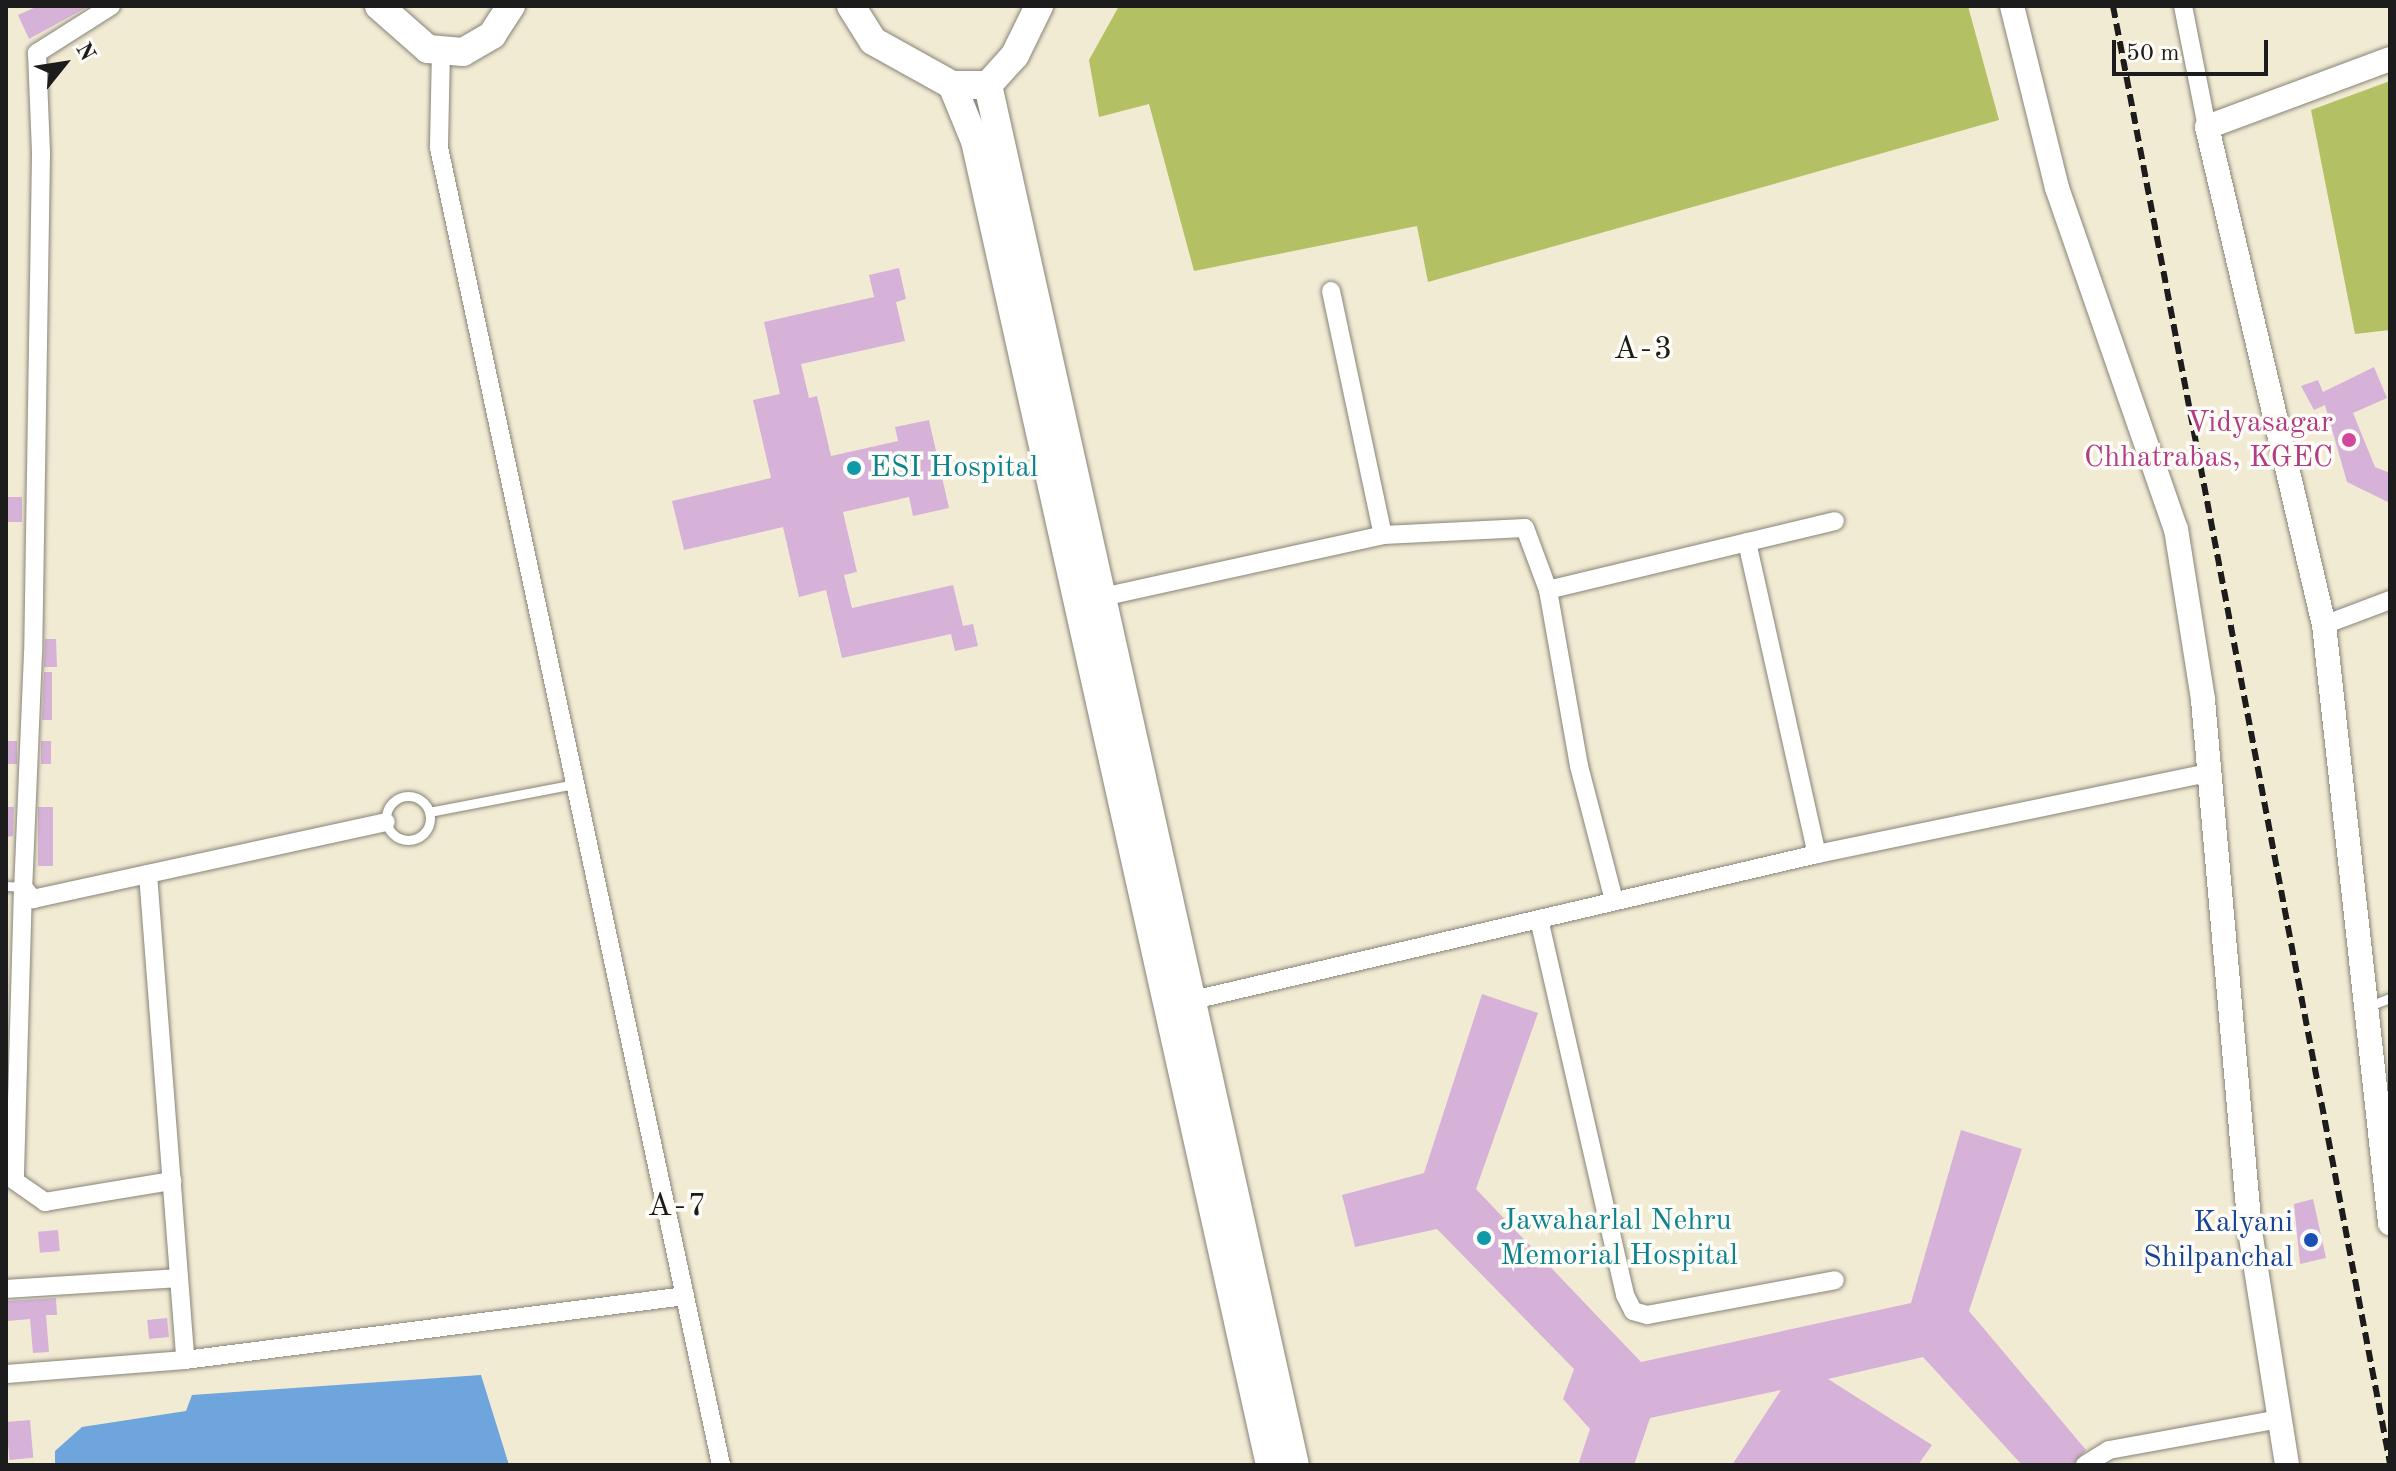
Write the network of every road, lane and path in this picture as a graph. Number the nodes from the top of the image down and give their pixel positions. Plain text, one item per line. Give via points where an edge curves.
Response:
1 (111, 6) edge
2 (379, 6) edge
3 (511, 6) edge
4 (851, 6) edge
5 (1039, 6) edge
6 (2012, 6) edge
7 (2183, 6) edge
8 (441, 50) junction
9 (2390, 59) edge
10 (952, 85) junction
11 (988, 85) junction
12 (2207, 127) junction
13 (1331, 291) dead end
14 (1835, 521) dead end
15 (1383, 535) junction
16 (1747, 542) junction
17 (1548, 590) junction
18 (1089, 600) junction
19 (2390, 600) edge
20 (2324, 625) junction
21 (2209, 773) junction
22 (575, 784) junction
23 (429, 812) junction
24 (386, 822) junction
25 (1817, 854) junction
26 (148, 874) junction
27 (14, 886) edge
28 (1614, 900) junction
29 (1539, 919) junction
30 (2390, 998) edge
31 (1189, 1001) junction
32 (2366, 1007) junction
33 (172, 1181) junction
34 (2390, 1222) edge
35 (179, 1278) junction
36 (1835, 1280) dead end
37 (6, 1289) edge
38 (685, 1296) junction
39 (185, 1360) junction
40 (6, 1374) edge
41 (2280, 1419) junction
42 (721, 1465) edge
43 (1270, 1465) edge
44 (1295, 1465) edge
45 (2085, 1465) edge
46 (2287, 1465) edge

1 - 27 street via 37,53 41,154 34,623
2 - 8 main road via 428,49
3 - 8 main road via 492,35 463,52
4 - 10 main road via 873,41
5 - 11 main road via 1015,55
6 - 21 street via 2057,188 2176,529
7 - 12 street
8 - 22 street via 439,148
9 - 12 street
10 - 11 main road
10 - 18 main road via 975,141
11 - 18 main road
12 - 20 street
13 - 15 street
14 - 16 street
15 - 17 street via 1525,528
15 - 18 street
16 - 17 street
16 - 25 street
17 - 28 street via 1579,766
18 - 31 main road
18 - 43 main road
19 - 20 street
20 - 32 street
21 - 25 street
21 - 41 street via 2250,1231
22 - 23 lane
22 - 38 street
23 - 24 lane via 419,798 405,796 388,807
23 - 24 lane via 427,830 415,839 394,835
24 - 26 street
25 - 28 street
26 - 27 street via 33,899
26 - 33 street
27 - 33 street via 15,1181 45,1202
28 - 29 street
29 - 31 street
29 - 36 street via 1625,1295 1633,1311 1647,1315
30 - 32 lane
31 - 44 main road
32 - 34 street
33 - 35 street
35 - 37 street
35 - 39 street
38 - 39 street
38 - 42 street
39 - 40 street
41 - 45 street via 2109,1450
41 - 46 street

